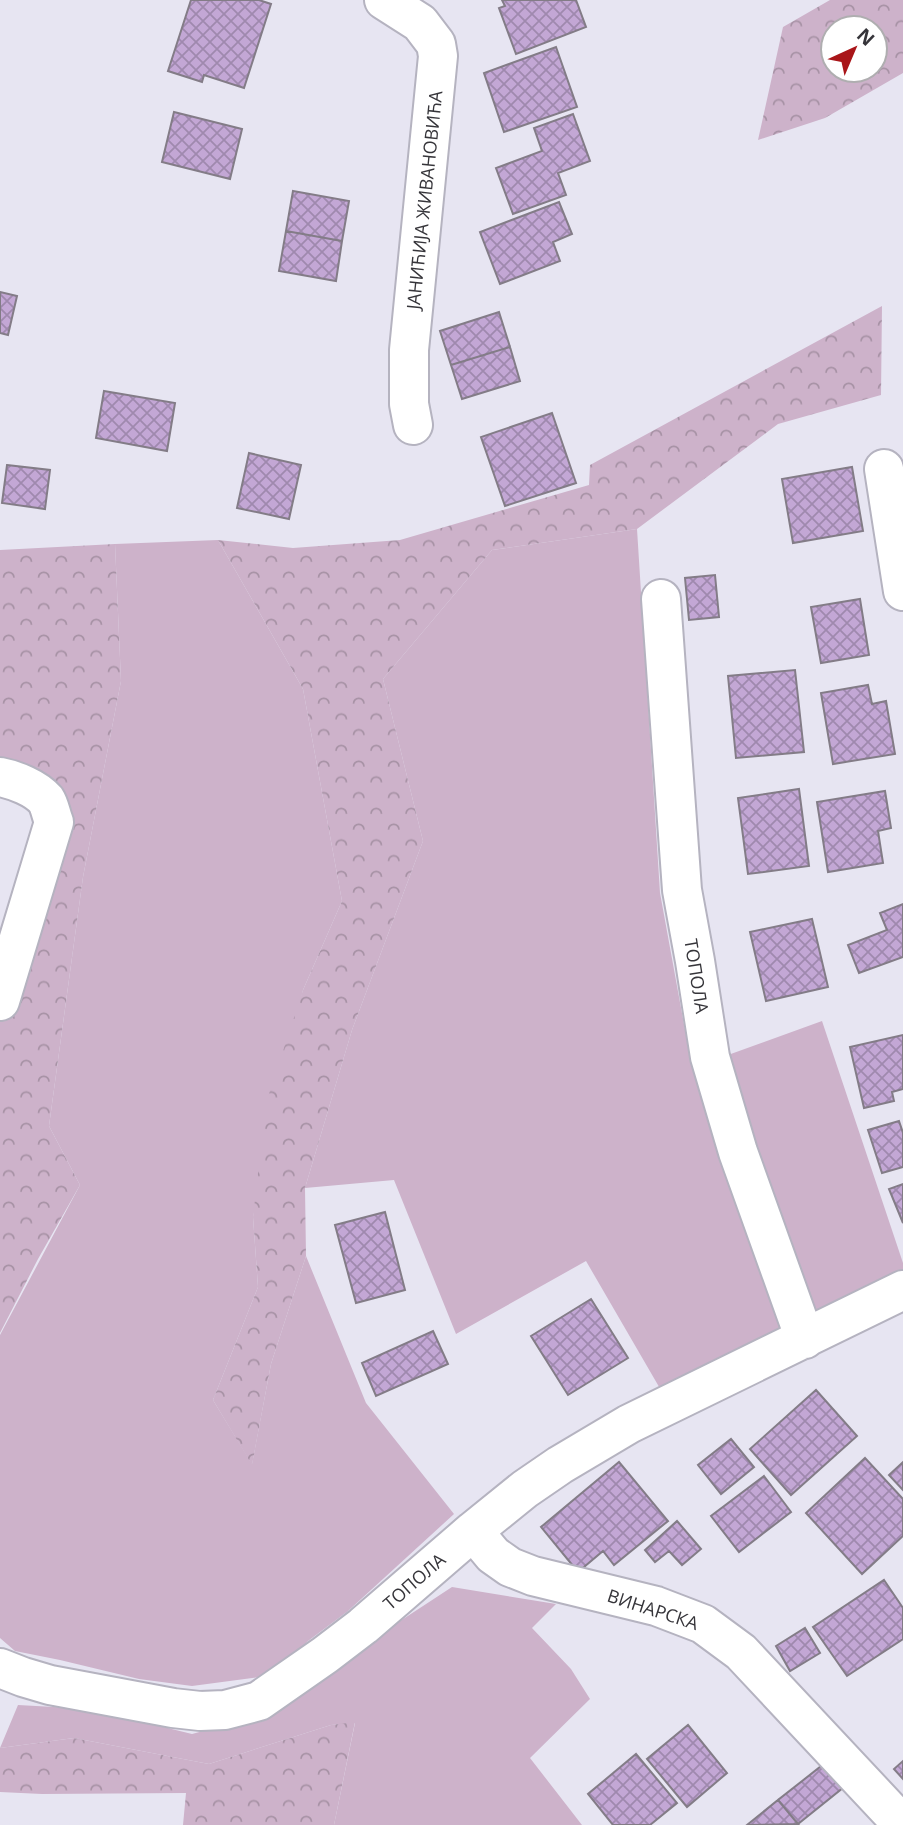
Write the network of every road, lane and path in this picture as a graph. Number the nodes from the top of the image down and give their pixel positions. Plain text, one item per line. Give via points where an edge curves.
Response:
1 (384, 0) edge
2 (413, 425) dead end
3 (884, 469) dead end
4 (903, 592) edge
5 (662, 599) dead end
6 (0, 777) edge
7 (0, 1001) edge
8 (903, 1290) edge
9 (805, 1339) junction
10 (473, 1531) junction
11 (0, 1668) edge
12 (898, 1823) edge

1 - 2 street, ЈАНИЋИЈА ЖИВАНОВИЋА via 420,23 436,44 438,56 409,349
3 - 4 street
5 - 9 street, ТОПОЛА via 682,890 710,1057 738,1152
6 - 7 street via 37,793 47,802 54,822
8 - 9 street, ТОПОЛА
9 - 10 street, ТОПОЛА via 629,1424 524,1489
10 - 11 street, ТОПОЛА via 335,1648 259,1701 243,1706 200,1711 173,1708 50,1685
10 - 12 street, ВИНАРСКА via 510,1567 656,1606 703,1624 741,1652

